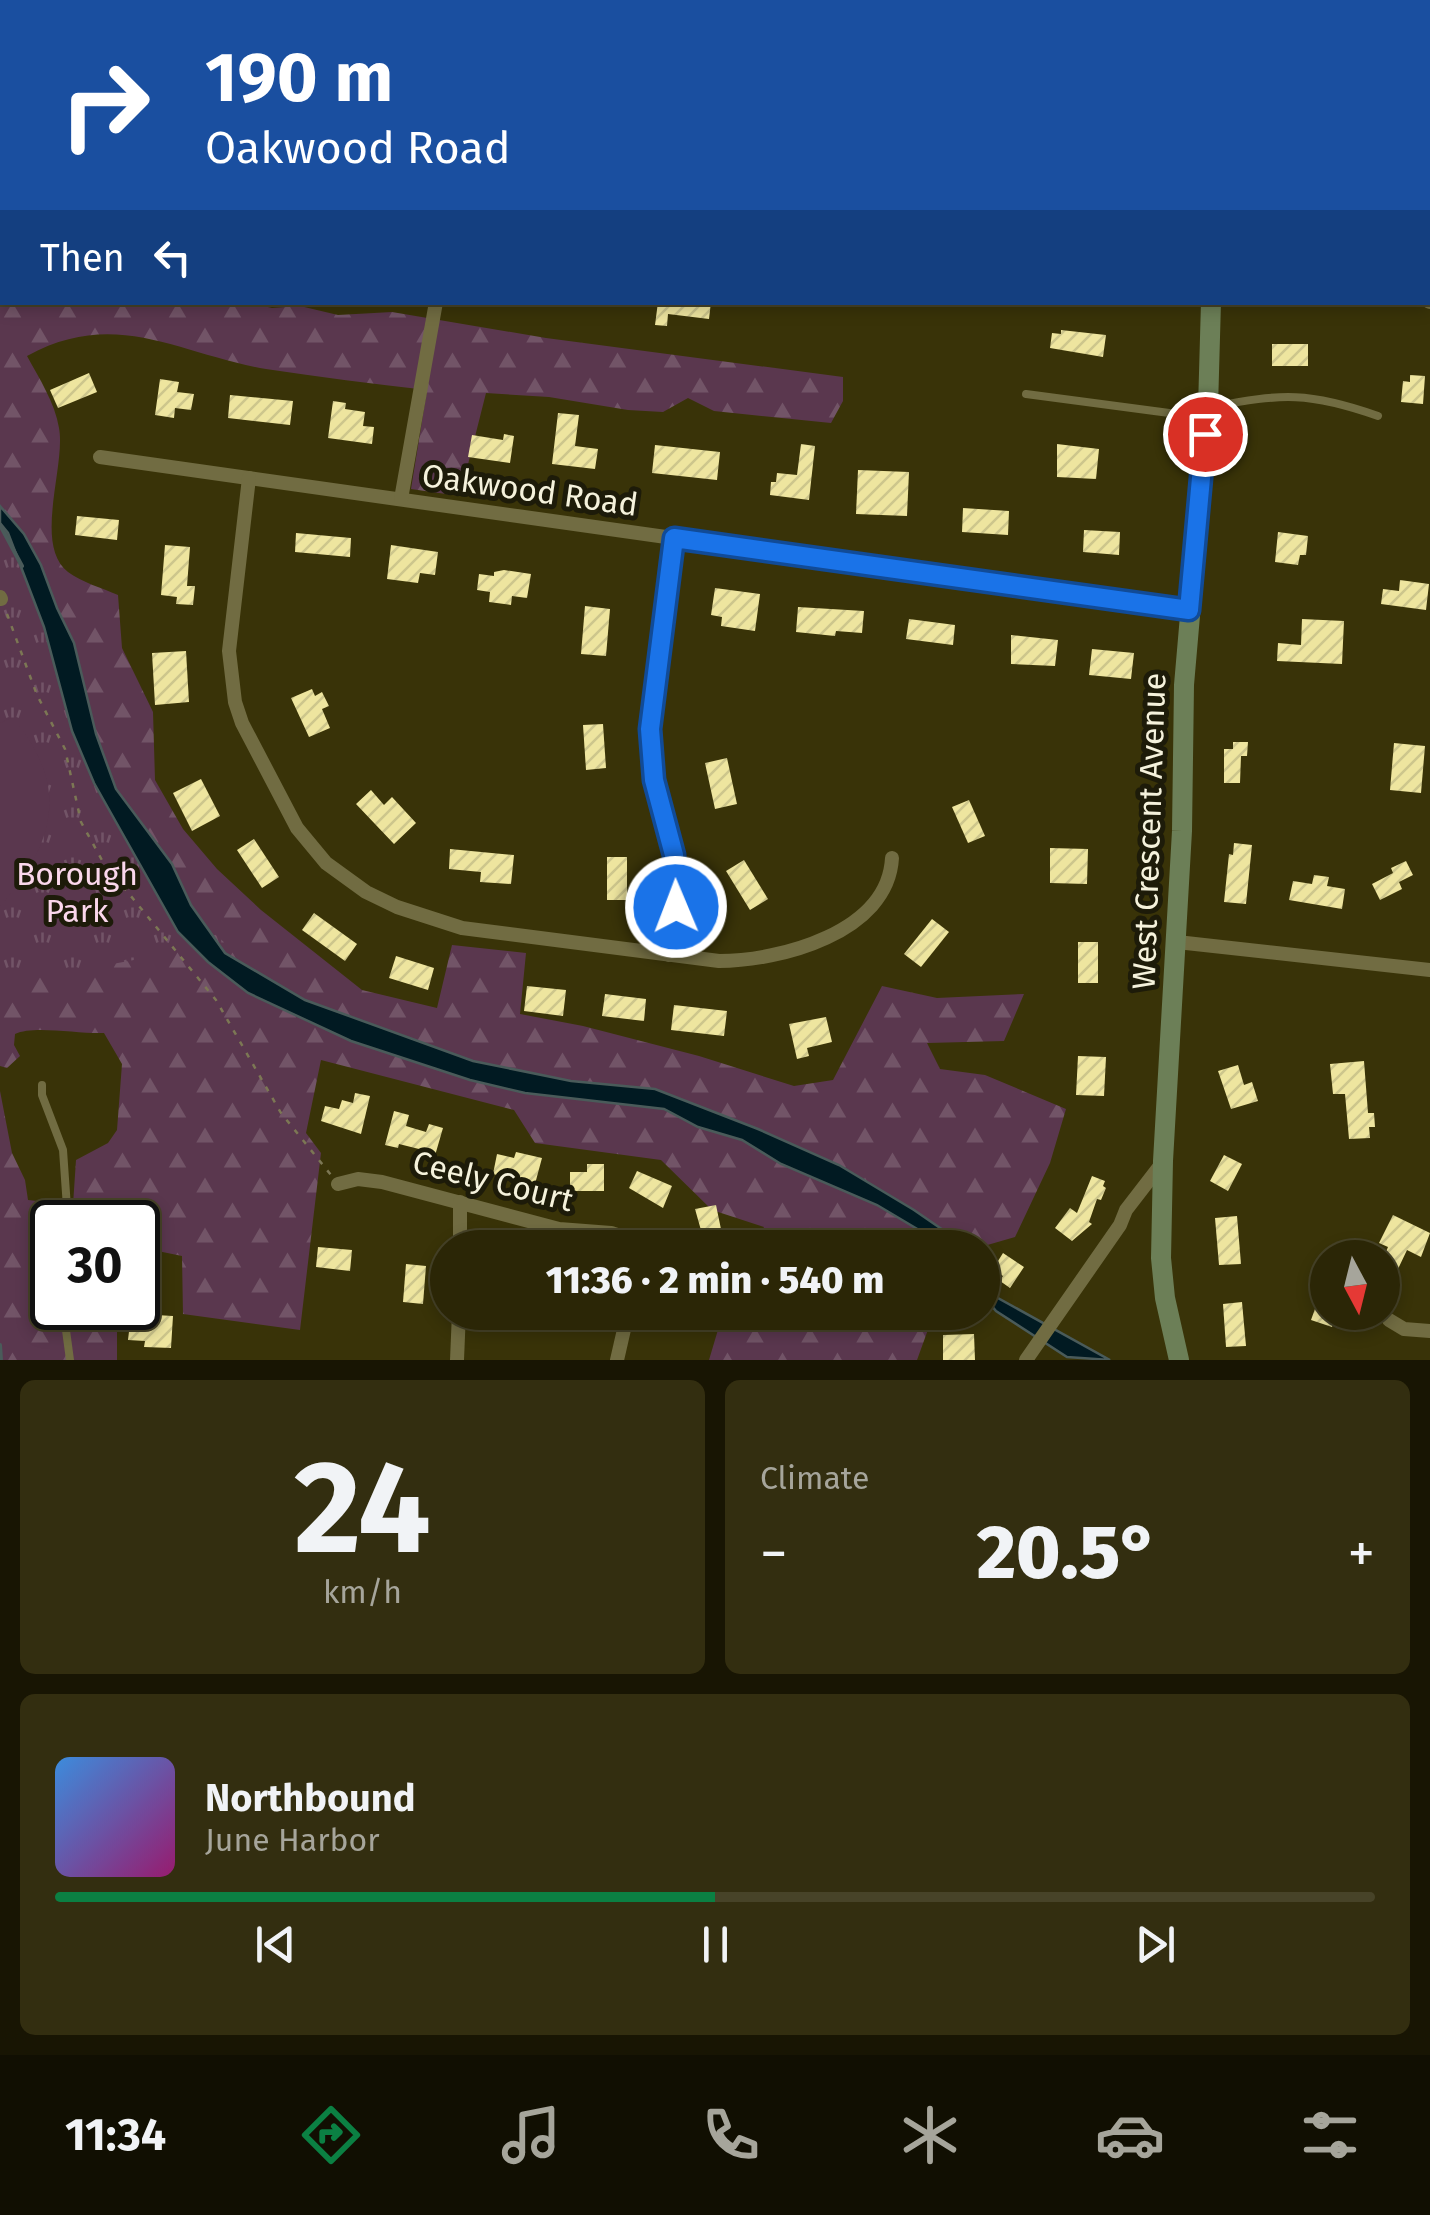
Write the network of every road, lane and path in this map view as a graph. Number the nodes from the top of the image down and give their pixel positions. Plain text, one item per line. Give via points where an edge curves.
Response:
1 (435, 305) edge
2 (1211, 305) edge
3 (1026, 394) dead end
4 (1207, 413) junction
5 (1378, 416) dead end
6 (100, 456) dead end
7 (249, 478) junction
8 (401, 499) junction
9 (674, 538) junction
10 (1, 598) edge
11 (1189, 610) junction
12 (892, 858) dead end
13 (1176, 942) junction
14 (670, 955) junction
15 (1430, 970) edge
16 (42, 1085) dead end
17 (1163, 1161) junction
18 (338, 1184) joint
19 (66, 1200) edge
20 (460, 1202) junction
21 (460, 1230) edge
22 (577, 1230) edge
23 (1400, 1327) edge
24 (67, 1330) edge
25 (458, 1330) edge
26 (624, 1330) edge
27 (1430, 1331) edge
28 (70, 1360) edge
29 (457, 1360) edge
30 (618, 1360) edge
31 (1026, 1360) edge
32 (1179, 1360) edge

1 - 8 street
2 - 4 main road, West Crescent Avenue
3 - 4 lane
4 - 5 lane via 1287,395
4 - 11 main road, West Crescent Avenue
6 - 7 street, Oakwood Road
7 - 8 street, Oakwood Road
7 - 14 street via 230,676 242,723 312,848 366,892 429,919
8 - 9 street, Oakwood Road
9 - 11 street, Oakwood Road
9 - 14 street via 650,729 654,780 674,855
10 - 18 path via 36,695 62,740 90,842 216,1000 281,1112
11 - 13 main road, West Crescent Avenue
12 - 14 street via 888,880 871,905 802,948 747,961
13 - 15 street
13 - 17 main road, West Crescent Avenue
16 - 19 lane via 63,1150
17 - 31 street
17 - 32 main road, West Crescent Avenue via 1161,1258
18 - 20 street, Ceely Court via 358,1179
20 - 21 street
20 - 22 street, Ceely Court
23 - 27 street
24 - 28 lane
25 - 29 street
26 - 30 street

